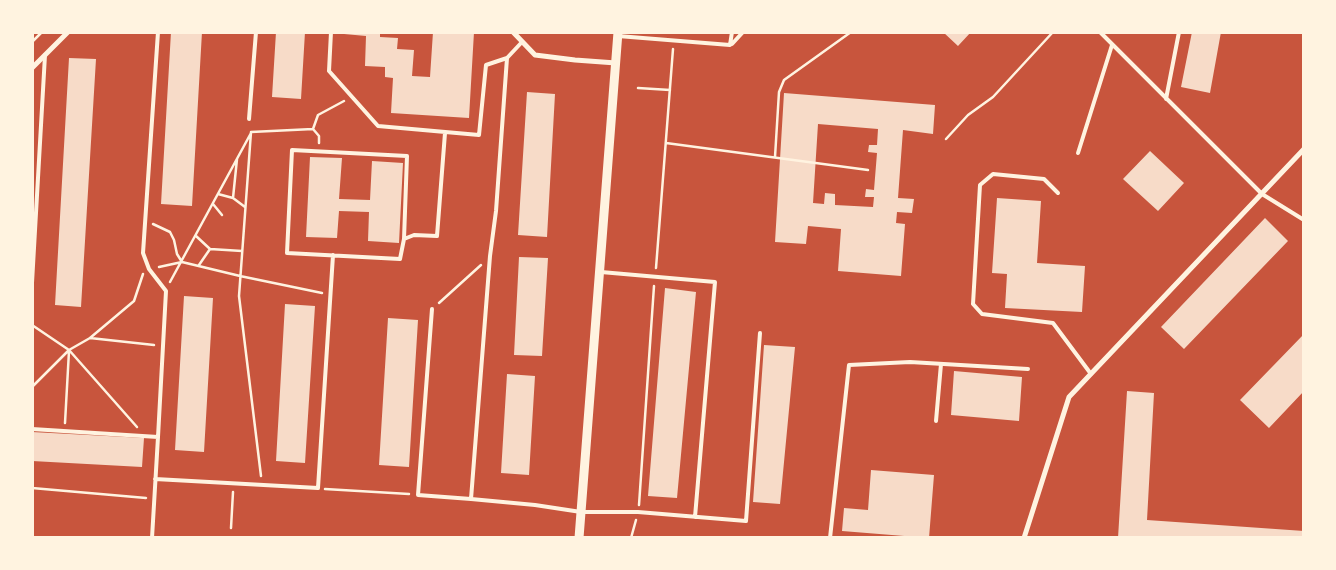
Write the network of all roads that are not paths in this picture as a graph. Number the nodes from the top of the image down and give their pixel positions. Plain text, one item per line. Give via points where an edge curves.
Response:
1 (68, 32) edge
2 (158, 32) edge
3 (256, 32) edge
4 (331, 32) edge
5 (513, 32) edge
6 (732, 32) edge
7 (744, 32) edge
8 (1100, 32) edge
9 (1179, 32) edge
10 (618, 34) edge
11 (522, 42) junction
12 (732, 44) junction
13 (1112, 44) junction
14 (45, 55) junction
15 (507, 58) junction
16 (616, 63) junction
17 (32, 68) edge
18 (1166, 99) junction
19 (249, 119) dead end
20 (445, 133) junction
21 (1304, 149) edge
22 (1078, 153) dead end
23 (1058, 193) dead end
24 (1262, 194) junction
25 (1304, 220) edge
26 (404, 239) junction
27 (333, 255) junction
28 (600, 272) junction
29 (32, 283) edge
30 (432, 309) road end
31 (760, 333) dead end
32 (942, 364) junction
33 (1028, 368) dead end
34 (1091, 374) junction
35 (936, 421) dead end
36 (32, 429) edge
37 (158, 437) junction
38 (155, 479) junction
39 (470, 499) junction
40 (581, 512) junction
41 (695, 517) junction
42 (152, 538) edge
43 (579, 538) edge
44 (830, 538) edge
45 (1024, 538) edge

1 - 14 street
2 - 37 lane via 143,253 149,269 166,291
3 - 19 lane
4 - 20 lane via 329,72 378,126
5 - 11 street
6 - 12 lane
7 - 12 lane
8 - 13 lane
9 - 18 lane
10 - 12 lane
10 - 16 street
11 - 15 lane
11 - 16 street via 535,55
13 - 18 lane
13 - 22 lane
14 - 17 street
14 - 29 lane
15 - 20 lane via 486,65 479,135
15 - 39 lane
16 - 28 street
18 - 24 lane
20 - 26 lane via 437,236 414,235
21 - 24 street
23 - 34 lane via 1044,179 993,174 980,185 972,304 982,314 1053,324
24 - 25 lane
24 - 34 street
26 - 27 lane via 400,258
26 - 27 lane via 407,156 292,150 287,253
27 - 38 lane via 318,488
28 - 40 street
28 - 41 lane via 715,282
30 - 39 lane via 418,495
31 - 41 lane via 746,521
32 - 33 lane
32 - 35 lane
32 - 44 lane via 849,365
34 - 45 street via 1070,397
36 - 37 lane
37 - 38 lane
38 - 42 lane
39 - 40 lane
40 - 41 lane
40 - 43 street

